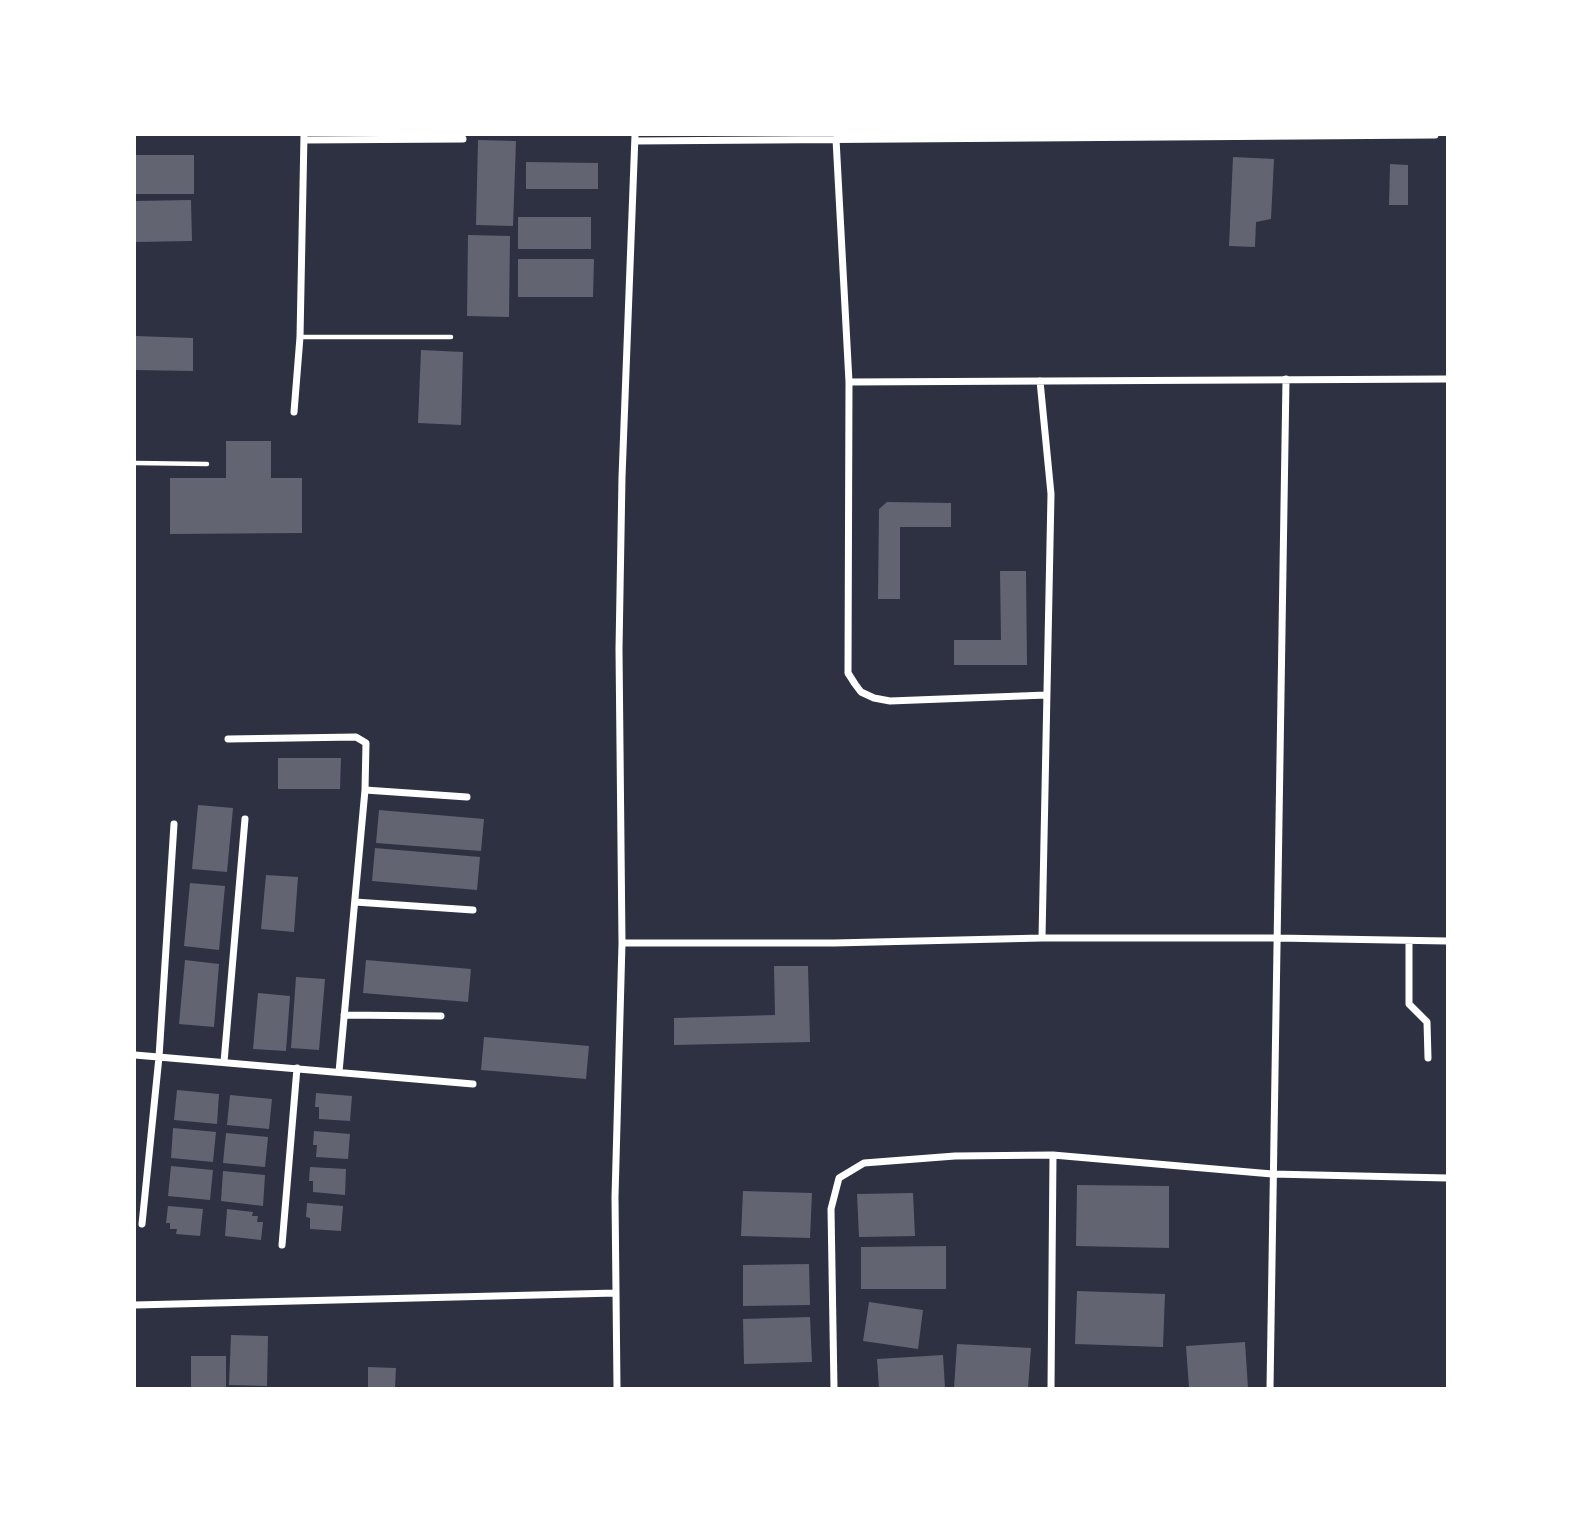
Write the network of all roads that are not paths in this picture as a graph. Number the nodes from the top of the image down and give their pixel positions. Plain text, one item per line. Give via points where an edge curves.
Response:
1 (1435, 135) edge
2 (304, 137) edge
3 (635, 138) edge
4 (463, 139) dead end
5 (836, 139) junction
6 (300, 337) junction
7 (451, 337) dead end
8 (1286, 379) junction
9 (1447, 379) edge
10 (1040, 381) junction
11 (849, 382) junction
12 (294, 412) dead end
13 (135, 463) edge
14 (207, 464) dead end
15 (1047, 695) junction
16 (228, 738) dead end
17 (365, 790) junction
18 (467, 797) dead end
19 (245, 819) dead end
20 (174, 824) dead end
21 (355, 902) junction
22 (472, 910) dead end
23 (1042, 938) junction
24 (1276, 938) junction
25 (1409, 941) junction
26 (1447, 941) edge
27 (622, 943) junction
28 (344, 1015) junction
29 (441, 1016) dead end
30 (135, 1055) edge
31 (159, 1057) junction
32 (1428, 1058) dead end
33 (224, 1062) junction
34 (297, 1068) junction
35 (339, 1072) junction
36 (473, 1084) dead end
37 (1053, 1155) junction
38 (1272, 1174) junction
39 (1447, 1178) edge
40 (142, 1224) dead end
41 (282, 1245) dead end
42 (616, 1293) junction
43 (135, 1305) edge
44 (617, 1388) edge
45 (834, 1388) edge
46 (1051, 1388) edge
47 (1270, 1388) edge

1 - 5 street
2 - 4 street
2 - 6 street
3 - 5 street
3 - 27 street via 619,636
5 - 11 street
6 - 7 lane
6 - 12 street
8 - 9 street
8 - 10 street
8 - 24 street
10 - 11 street
10 - 15 street via 1051,494
11 - 15 street via 848,673 861,692 890,701
13 - 14 lane
15 - 23 street
16 - 17 street via 356,737 366,743
17 - 18 street
17 - 21 street
19 - 33 street
20 - 31 street
21 - 22 street
21 - 28 street
23 - 24 street
23 - 27 street
24 - 25 street
24 - 38 street
25 - 26 street
25 - 32 street via 1409,1004 1427,1022
27 - 42 street via 614,1197
28 - 29 street
28 - 35 street
30 - 31 street
31 - 33 street
31 - 40 street
33 - 34 street
34 - 35 street
34 - 41 street
35 - 36 street
37 - 38 street
37 - 45 street via 864,1163 839,1178 831,1209
37 - 46 street
38 - 39 street
38 - 47 street
42 - 43 street
42 - 44 street

